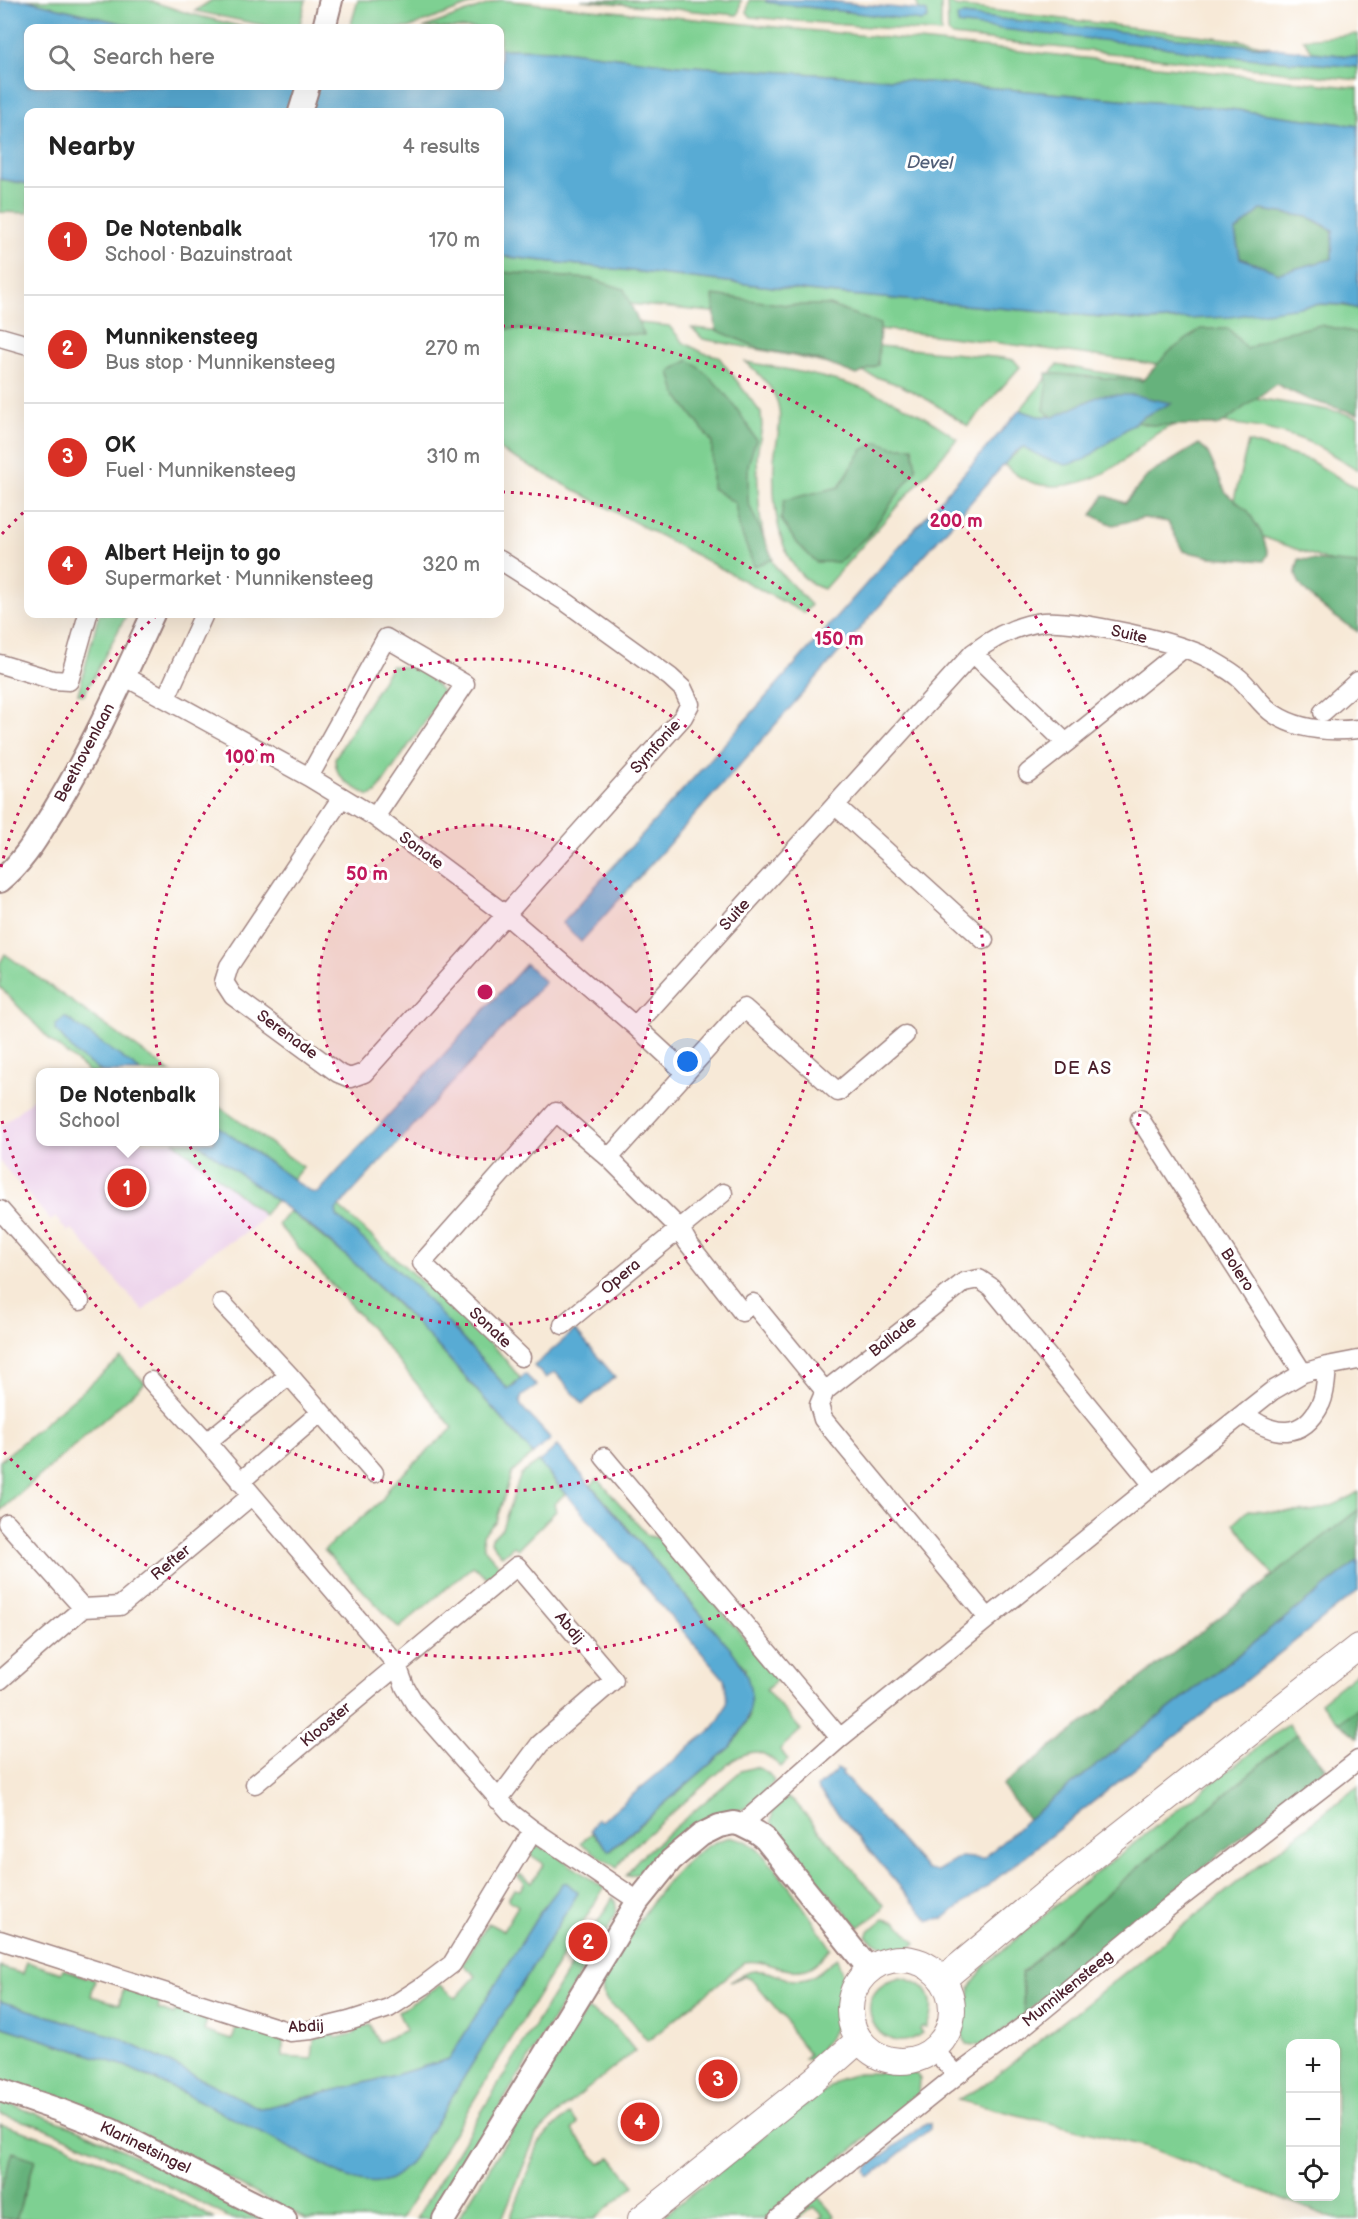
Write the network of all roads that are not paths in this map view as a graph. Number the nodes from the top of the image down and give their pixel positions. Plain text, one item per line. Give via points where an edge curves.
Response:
1 (331, 0) edge
2 (325, 24) edge
3 (307, 90) edge
4 (301, 108) edge
5 (0, 337) edge
6 (24, 344) edge
7 (504, 563) edge
8 (87, 618) edge
9 (151, 618) edge
10 (202, 618) edge
11 (1184, 648) junction
12 (972, 653) junction
13 (0, 664) edge
14 (124, 676) junction
15 (1358, 681) edge
16 (166, 698) junction
17 (1323, 712) dead end
18 (1358, 729) edge
19 (1066, 743) junction
20 (1028, 773) dead end
21 (309, 777) junction
22 (342, 797) junction
23 (835, 805) junction
24 (375, 817) junction
25 (0, 881) edge
26 (506, 915) junction
27 (984, 940) dead end
28 (635, 1026) junction
29 (905, 1035) dead end
30 (685, 1072) junction
31 (1140, 1119) dead end
32 (609, 1158) junction
33 (723, 1192) dead end
34 (0, 1210) edge
35 (680, 1229) junction
36 (80, 1301) dead end
37 (222, 1303) dead end
38 (563, 1325) dead end
39 (521, 1357) dead end
40 (1358, 1360) edge
41 (1327, 1366) junction
42 (1303, 1373) junction
43 (289, 1375) junction
44 (151, 1381) dead end
45 (825, 1390) junction
46 (321, 1412) junction
47 (1244, 1414) junction
48 (207, 1442) junction
49 (604, 1457) dead end
50 (374, 1473) dead end
51 (1153, 1485) junction
52 (245, 1489) junction
53 (7, 1523) dead end
54 (83, 1608) junction
55 (988, 1618) junction
56 (1358, 1647) edge
57 (397, 1665) junction
58 (0, 1680) edge
59 (840, 1738) junction
60 (1358, 1760) edge
61 (255, 1784) dead end
62 (498, 1800) junction
63 (741, 1825) junction
64 (533, 1830) junction
65 (638, 1901) junction
66 (0, 1940) edge
67 (869, 1970) junction
68 (942, 1980) junction
69 (859, 2040) junction
70 (933, 2049) junction
71 (957, 2075) junction
72 (0, 2090) edge
73 (285, 2219) edge
74 (444, 2219) edge
75 (640, 2219) edge
76 (778, 2219) edge

1 - 2 street
3 - 4 street
5 - 6 street
7 - 26 street, Symfonie via 670,677 690,704 683,717
8 - 13 street via 69,681
9 - 14 street, Beethovenlaan
10 - 16 street
11 - 12 street, Suite via 1101,628 1044,622 1003,633
11 - 18 street, Suite via 1238,677 1273,713 1298,726
11 - 19 street
12 - 19 street
12 - 23 street, Suite
14 - 16 street, Sonate
14 - 25 street, Beethovenlaan via 66,791 22,858
15 - 17 street
16 - 21 street, Sonate
19 - 20 street
21 - 22 street, Sonate
21 - 24 street via 386,638 465,684
22 - 24 street, Sonate
22 - 26 street, Serenade via 229,966 224,982 233,996 338,1073 350,1077 364,1073
23 - 27 street
23 - 28 street, Suite
24 - 26 street, Sonate
26 - 28 street, Sonate
28 - 30 street, Sonate
29 - 30 street via 838,1092 744,1008
30 - 32 street
31 - 42 street, Bolero
32 - 35 street, Sonate
32 - 39 street, Sonate via 556,1112 422,1263
33 - 35 street, Opera
34 - 36 street
35 - 38 street, Opera
35 - 45 street via 688,1243
37 - 43 street
40 - 41 street
41 - 42 street
41 - 47 street via 1321,1401 1310,1419 1293,1430 1275,1431 1259,1426
42 - 47 street
43 - 46 street
43 - 48 street
44 - 48 street
45 - 51 street, Ballade via 964,1282 979,1279 991,1287
45 - 55 street via 819,1406 823,1419
46 - 50 street
46 - 52 street
47 - 51 street
48 - 52 street
49 - 59 street
51 - 55 street
52 - 54 street, Refter via 120,1606
52 - 57 street
53 - 54 street
54 - 58 street
55 - 59 street
56 - 68 main road
57 - 61 street, Klooster
57 - 62 street via 415,1704
57 - 62 street, Abdij via 517,1566 614,1680 540,1744
59 - 63 street
60 - 71 street, Munnikensteeg
62 - 64 street
63 - 65 street via 719,1826 701,1835 671,1860
63 - 67 street via 765,1839
64 - 65 street
64 - 66 street, Abdij via 452,1964 389,2008 312,2030 290,2032
65 - 74 street
67 - 68 main road via 883,1962 915,1961
67 - 69 main road via 851,1995 849,2011
68 - 70 main road via 951,2003 951,2016 942,2040
69 - 70 main road via 877,2055 900,2061 912,2060
69 - 75 main road
70 - 71 street
71 - 76 street, Munnikensteeg
72 - 73 street, Klarinetsingel via 111,2130

